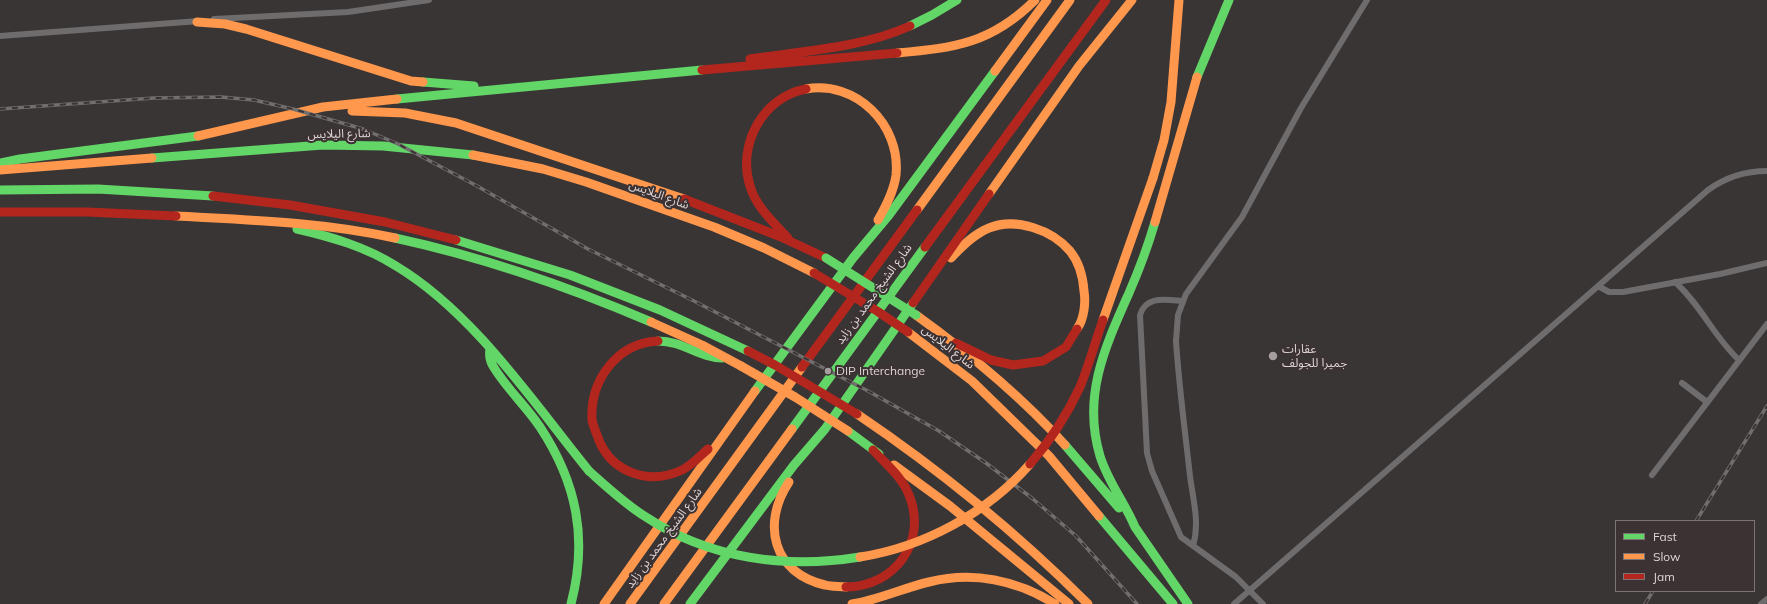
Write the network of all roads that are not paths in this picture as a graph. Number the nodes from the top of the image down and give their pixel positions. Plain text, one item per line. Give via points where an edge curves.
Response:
1 (429, 0) edge
2 (957, 0) edge
3 (1034, 0) edge
4 (1047, 0) edge
5 (1070, 0) edge
6 (1106, 0) edge
7 (1132, 0) edge
8 (1179, 0) edge
9 (1229, 0) edge
10 (1367, 0) edge
11 (197, 22) junction
12 (0, 36) edge
13 (721, 69) junction
14 (492, 90) junction
15 (286, 117) junction
16 (0, 163) edge
17 (0, 170) edge
18 (1767, 171) edge
19 (0, 190) edge
20 (0, 212) edge
21 (249, 220) junction
22 (791, 241) junction
23 (853, 258) junction
24 (1767, 263) edge
25 (1675, 282) junction
26 (1598, 286) junction
27 (915, 298) junction
28 (1183, 301) junction
29 (1767, 324) edge
30 (956, 343) junction
31 (490, 348) junction
32 (727, 358) junction
33 (1739, 360) junction
34 (1682, 383) dead end
35 (1707, 402) junction
36 (738, 414) junction
37 (813, 443) junction
38 (873, 450) junction
39 (1652, 475) dead end
40 (1135, 527) junction
41 (1193, 546) junction
42 (1250, 590) junction
43 (1767, 599) edge
44 (1187, 602) edge
45 (571, 604) edge
46 (604, 604) edge
47 (630, 604) edge
48 (664, 604) edge
49 (690, 604) edge
50 (852, 604) edge
51 (1055, 604) edge
52 (1069, 604) edge
53 (1088, 604) edge
54 (1173, 604) edge
55 (1234, 604) edge
56 (1263, 604) edge
57 (1761, 604) edge

1 - 11 street via 348,12 226,18
2 - 13 main road via 927,19 871,40 747,60
3 - 13 main road via 1008,24 975,41 958,46
4 - 23 main road via 889,215
5 - 47 main road, شارع الشيخ محمد بن زايد
6 - 48 main road, شارع الشيخ محمد بن زايد
7 - 27 main road via 1079,66
8 - 31 main road, bridge via 1174,77 1167,129 1153,178 1071,406 1045,445 1004,490 972,514 939,532 898,550 831,563 806,564 758,560 735,556 696,543 656,524 622,501 589,471
9 - 40 main road via 1210,40 1194,84 1157,217 1135,278 1109,338 1095,386 1093,421 1099,455 1111,485 1130,514
10 - 28 street via 1287,132 1242,217
11 - 12 street
11 - 14 main road via 246,29 411,81 475,86
13 - 14 main road
14 - 15 main road via 323,107
15 - 16 main road via 189,138
15 - 22 main road via 367,110 397,111 434,117 691,201
17 - 54 main road, شارع اليلايس, bridge via 323,145 383,146 455,152 543,169 714,227 814,273 908,332 972,381 1049,456
18 - 26 street via 1743,173 1718,183
19 - 53 main road, bridge via 154,191 282,203 420,229 487,246 583,279 677,316 789,373 857,414 960,488 1009,529
20 - 21 main road via 124,213
21 - 31 main road via 336,239 390,263 423,284
21 - 32 main road via 348,229 490,262 596,297 702,344
22 - 23 main road via 756,202 749,186 746,168 752,132 759,119 787,96 817,87 847,93 872,109 882,120 894,146 896,160 896,175 887,204
22 - 30 main road, bridge via 826,258
23 - 36 main road
24 - 25 street
25 - 26 street via 1616,292 1609,292
25 - 33 street via 1693,300 1720,340
26 - 42 street
27 - 30 main road via 934,280 965,242 987,228 1013,223 1040,229 1051,235 1074,256 1085,280 1086,307 1076,333 1058,353 1028,365 1012,365 987,358
27 - 37 main road
28 - 41 street via 1177,322 1176,341 1197,520
28 - 41 street via 1152,301 1143,308 1139,319 1149,463 1179,534
29 - 33 street
30 - 40 main road via 1043,422
31 - 45 main road via 493,366 546,436 566,473 574,496 580,534 580,554
32 - 36 main road via 712,358 679,343 666,341 652,341 635,346 610,363 603,373 593,395 593,422 600,445 616,465 641,478 655,479 676,474 694,464
32 - 38 main road, bridge via 795,397
33 - 35 street
34 - 35 street
35 - 39 street
36 - 46 main road
37 - 38 main road via 804,462 776,505 774,537 780,558 794,575 811,587 830,593 856,593 871,589 898,570 910,550 914,516 908,492 900,479
37 - 49 main road via 789,471
38 - 52 main road via 950,506
40 - 44 main road
41 - 42 street via 1221,565
42 - 55 street
42 - 56 street
43 - 57 street
50 - 51 main road via 875,600 928,583 967,578 1013,584 1035,592

